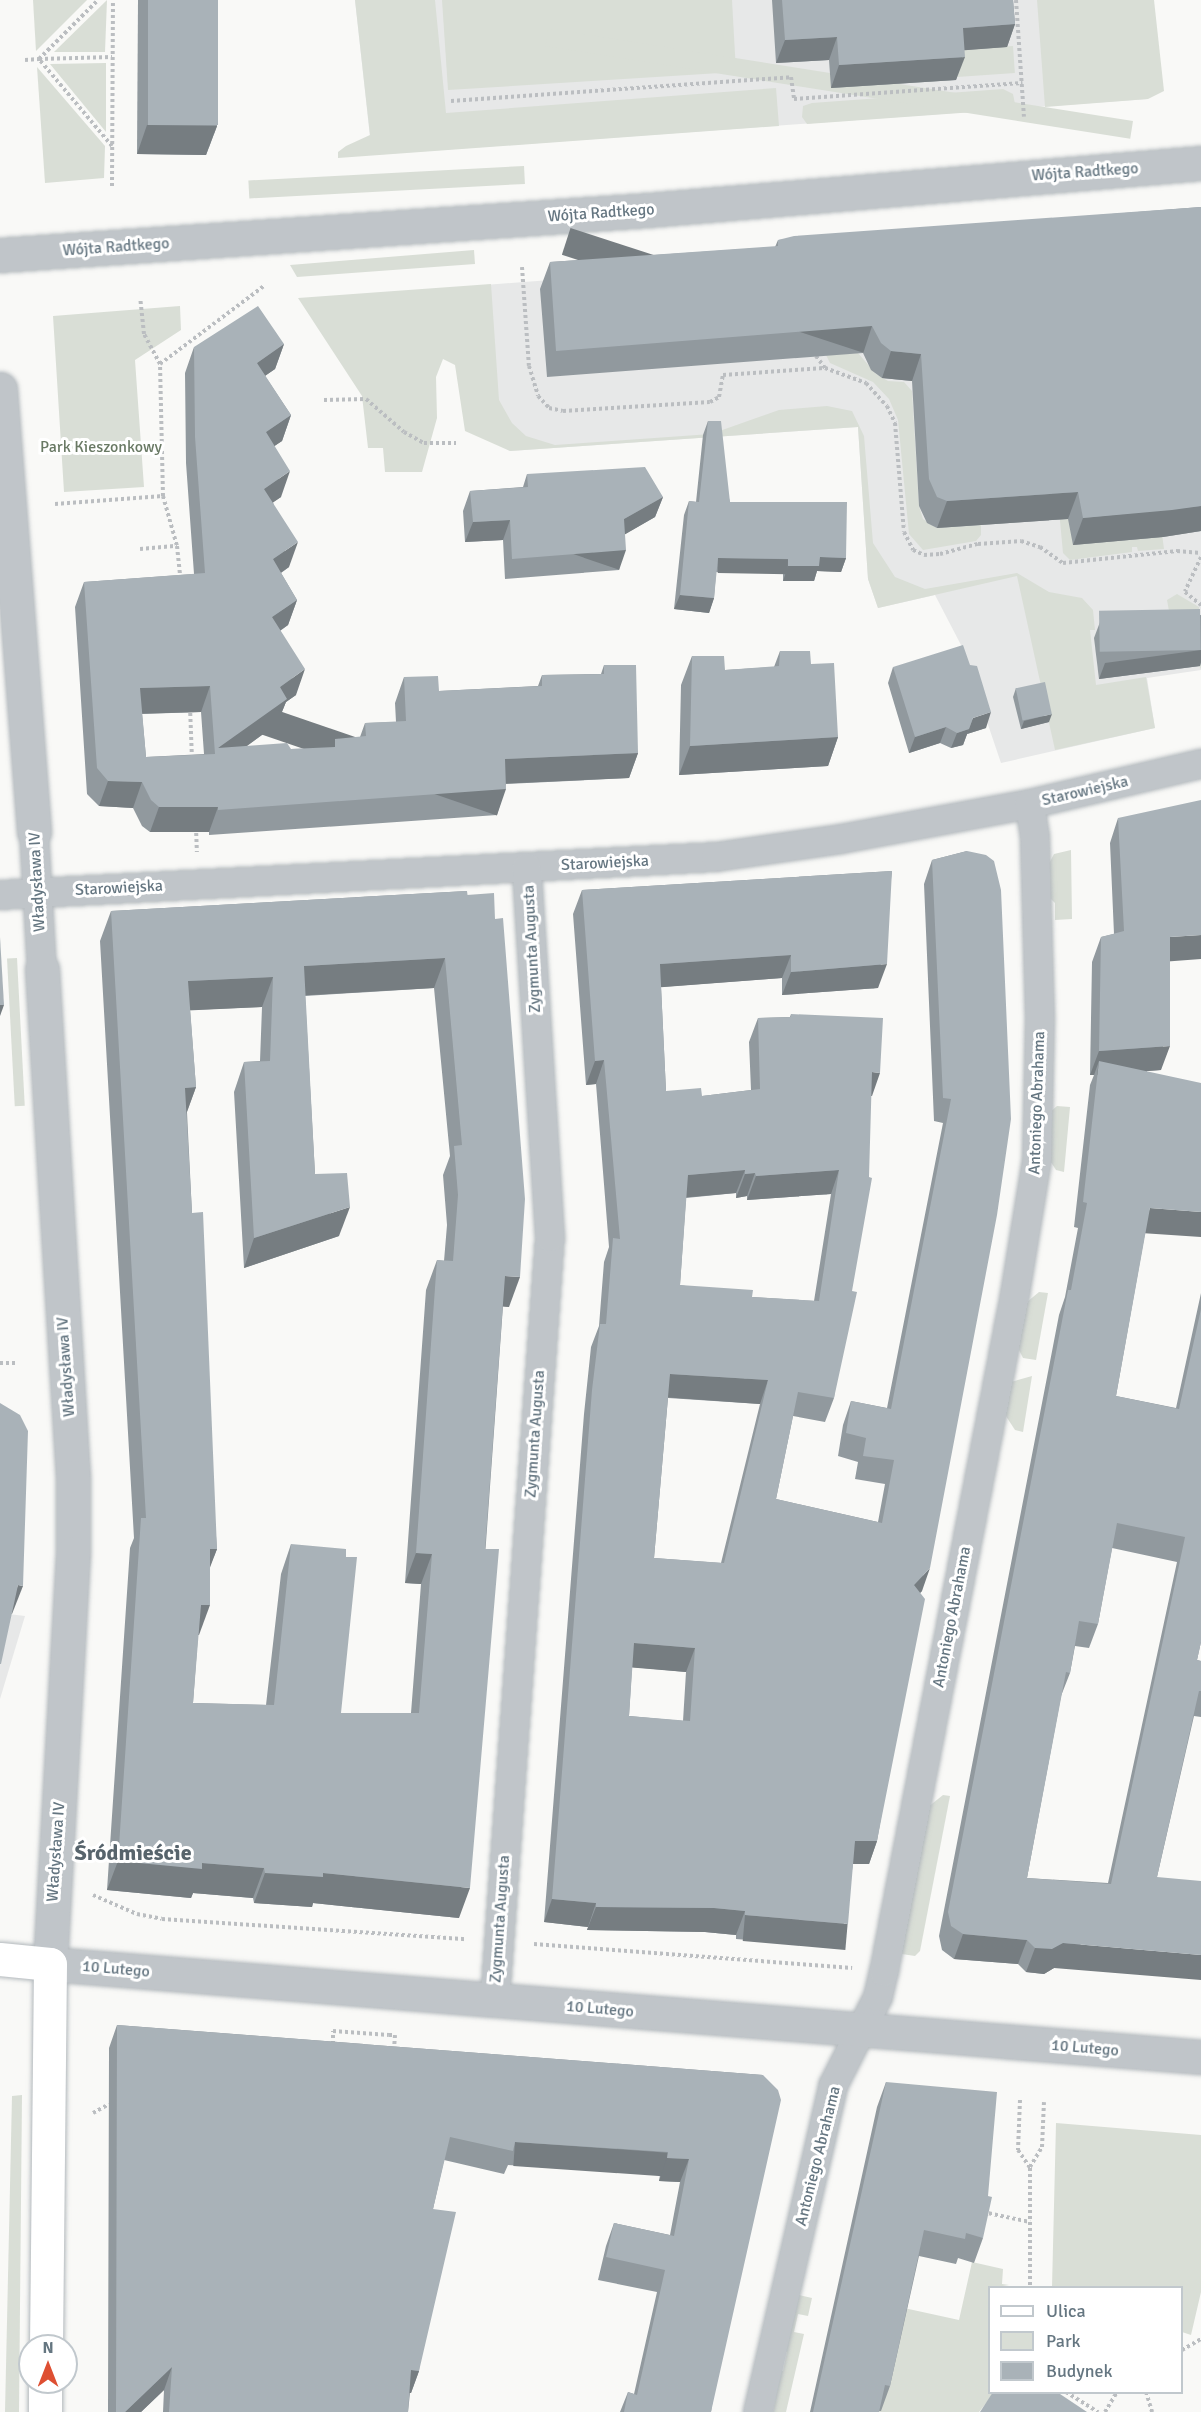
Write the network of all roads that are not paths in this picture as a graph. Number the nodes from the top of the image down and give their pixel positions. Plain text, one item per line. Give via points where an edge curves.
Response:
1 (1201, 163) edge
2 (0, 255) edge
3 (0, 389) edge
4 (1201, 764) edge
5 (1030, 804) junction
6 (34, 832) joint
7 (527, 868) junction
8 (37, 892) junction
9 (0, 895) edge
10 (42, 969) joint
11 (0, 1959) edge
12 (50, 1964) junction
13 (495, 2000) junction
14 (861, 2030) junction
15 (1201, 2057) edge
16 (46, 2334) edge
17 (45, 2394) edge
18 (45, 2412) edge
19 (758, 2412) edge

1 - 2 street, Wójta Radtkego via 613,212
3 - 6 street, Władysława IV
4 - 5 street, Starowiejska
5 - 7 street, Starowiejska via 841,839 716,857
5 - 14 street, Antoniego Abrahama via 1035,837 1040,1019 1037,1160 1015,1294 884,1972 878,1997
6 - 8 street, Władysława IV
7 - 8 street, Starowiejska
7 - 13 street, Zygmunta Augusta via 549,1237
8 - 9 street, Starowiejska
8 - 10 street, Władysława IV
10 - 12 street, Władysława IV via 73,1477 73,1553
11 - 12 main road, 10 Lutego
12 - 13 street, 10 Lutego
12 - 16 main road, Władysława IV
13 - 14 street, 10 Lutego
14 - 15 street, 10 Lutego
14 - 19 street, Antoniego Abrahama via 833,2086
17 - 18 main road

